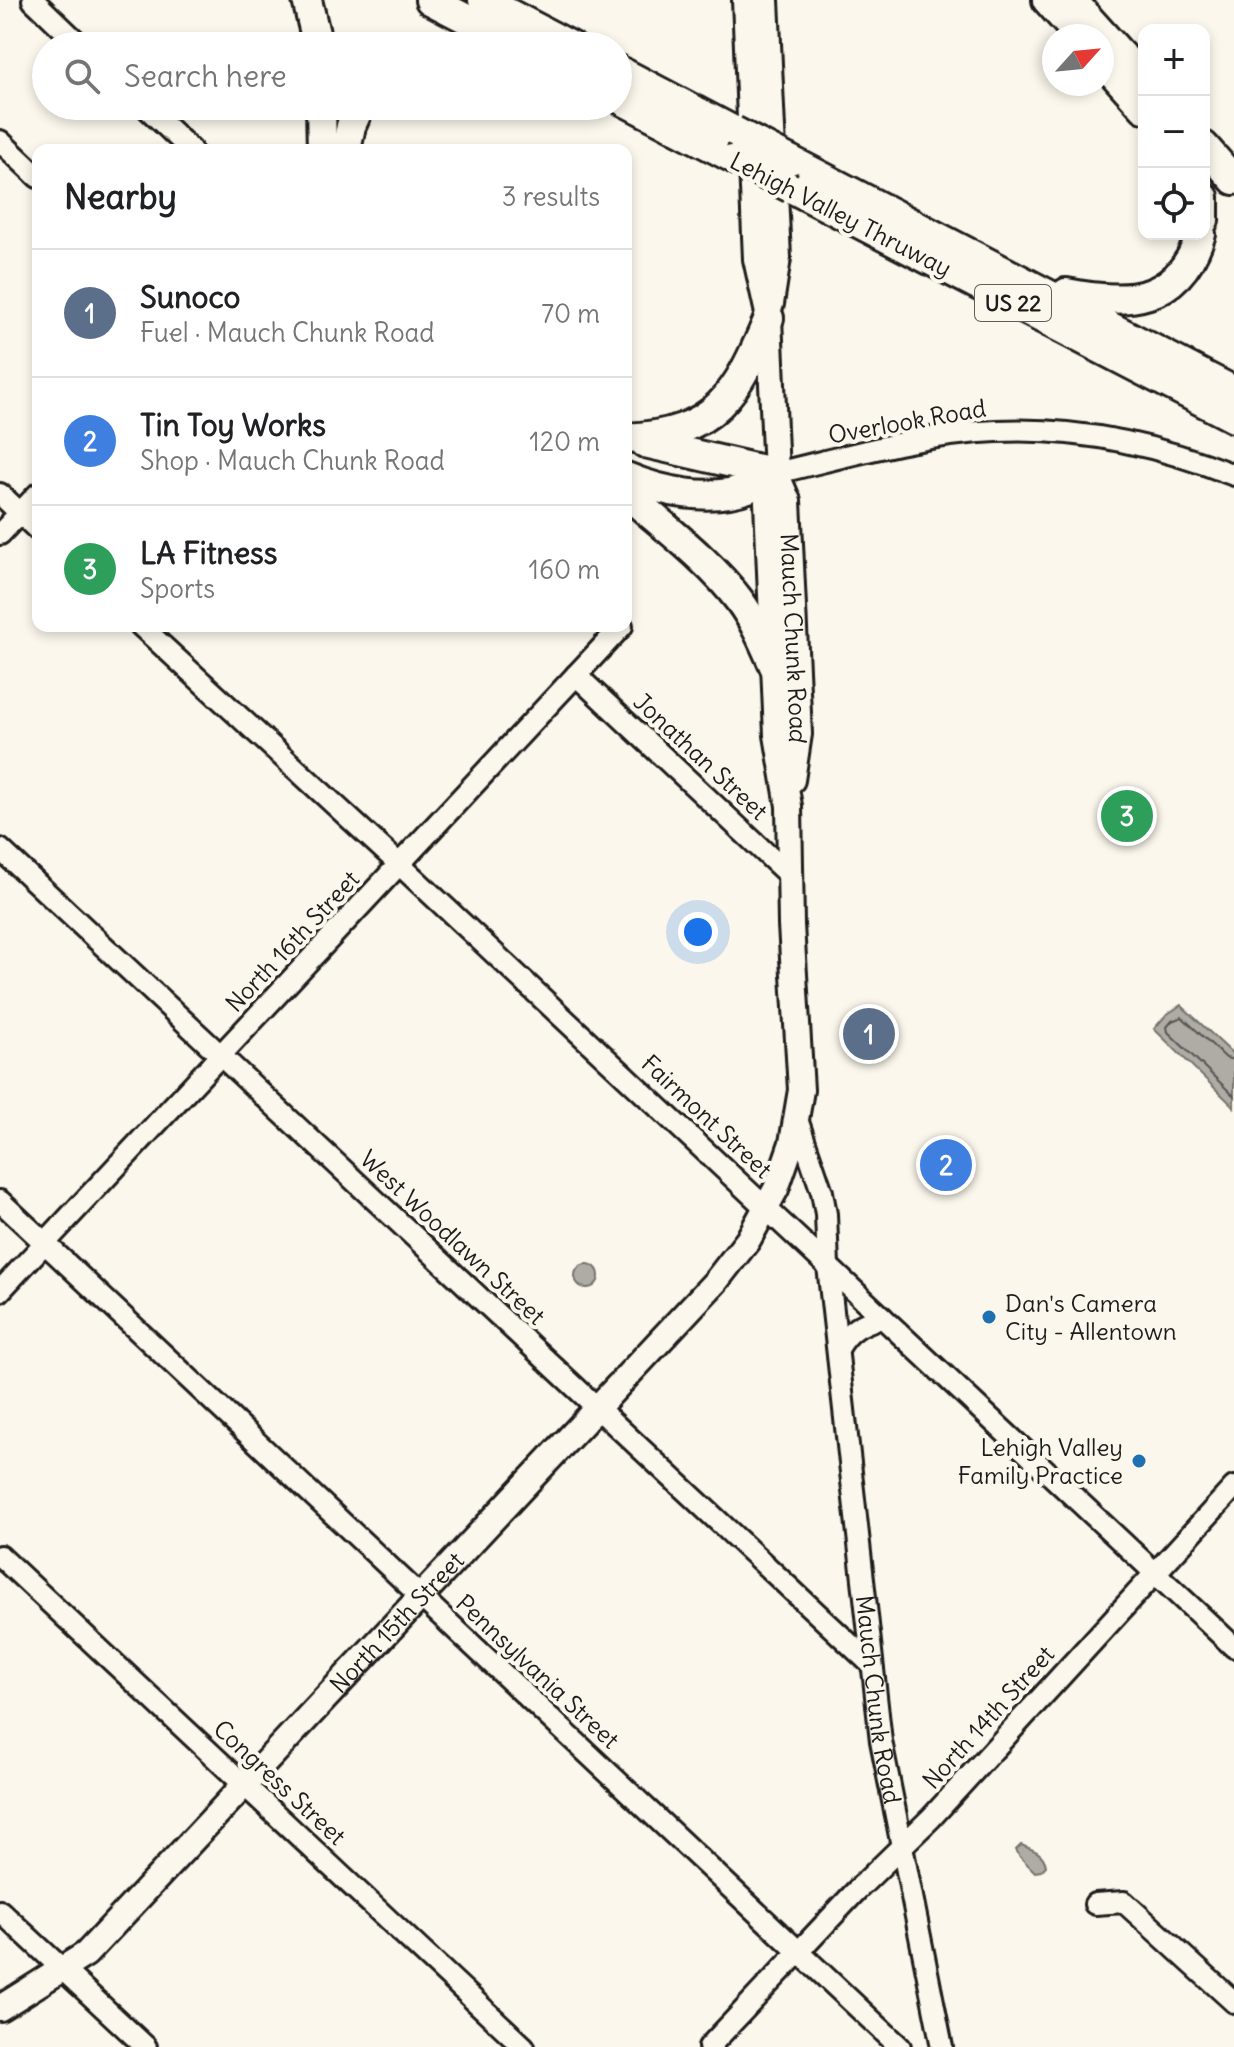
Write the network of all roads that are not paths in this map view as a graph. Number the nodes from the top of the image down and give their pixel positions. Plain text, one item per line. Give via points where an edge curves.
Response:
1 (33, 0) edge
2 (307, 0) edge
3 (430, 0) edge
4 (483, 0) edge
5 (745, 0) edge
6 (766, 0) edge
7 (1047, 0) edge
8 (1072, 0) edge
9 (1068, 24) edge
10 (66, 32) edge
11 (315, 32) edge
12 (492, 32) edge
13 (544, 32) edge
14 (1138, 73) edge
15 (1114, 74) edge
16 (632, 79) edge
17 (1138, 101) edge
18 (632, 104) edge
19 (160, 120) edge
20 (321, 120) edge
21 (354, 120) edge
22 (0, 141) edge
23 (185, 144) edge
24 (322, 144) edge
25 (347, 144) edge
26 (734, 145) junction
27 (1210, 153) edge
28 (32, 171) edge
29 (790, 174) junction
30 (1234, 180) edge
31 (1198, 240) edge
32 (1034, 287) junction
33 (769, 318) junction
34 (1234, 391) edge
35 (1234, 418) edge
36 (632, 438) edge
37 (632, 439) edge
38 (776, 473) junction
39 (1234, 475) edge
40 (632, 479) edge
41 (0, 494) edge
42 (632, 498) edge
43 (32, 500) edge
44 (20, 513) junction
45 (32, 524) edge
46 (0, 534) edge
47 (148, 632) edge
48 (616, 632) edge
49 (774, 666) junction
50 (576, 675) junction
51 (789, 806) junction
52 (0, 849) edge
53 (399, 864) junction
54 (790, 876) junction
55 (222, 1055) junction
56 (797, 1119) junction
57 (0, 1201) edge
58 (767, 1208) junction
59 (44, 1244) junction
60 (828, 1266) junction
61 (0, 1291) edge
62 (882, 1317) junction
63 (838, 1349) junction
64 (597, 1408) junction
65 (1234, 1487) edge
66 (0, 1556) edge
67 (1155, 1571) junction
68 (421, 1596) junction
69 (1234, 1647) edge
70 (871, 1664) junction
71 (244, 1785) junction
72 (900, 1846) junction
73 (1095, 1904) dead end
74 (0, 1911) edge
75 (799, 1952) junction
76 (62, 1968) junction
77 (1234, 2002) edge
78 (0, 2008) edge
79 (146, 2047) edge
80 (524, 2047) edge
81 (709, 2047) edge
82 (900, 2047) edge
83 (942, 2047) edge

1 - 10 street
2 - 11 highway
3 - 12 highway
4 - 13 highway
5 - 33 main road, Mauch Chunk Road via 756,259
6 - 33 main road, Mauch Chunk Road via 778,258
7 - 9 highway
8 - 14 highway
15 - 17 highway
16 - 26 highway, Lehigh Valley Thruway / US 22
18 - 26 highway, Lehigh Valley Thruway / US 22
19 - 23 street
20 - 24 highway
21 - 25 highway
22 - 28 street
26 - 29 highway, Lehigh Valley Thruway / US 22, bridge
27 - 30 highway
29 - 32 highway, Lehigh Valley Thruway / US 22
29 - 35 highway, Lehigh Valley Thruway / US 22
31 - 32 highway via 1183,270 1145,296 1110,300
32 - 34 highway, Lehigh Valley Thruway / US 22
33 - 36 highway via 743,377 723,403 682,429
33 - 38 main road, Mauch Chunk Road
37 - 38 highway
38 - 39 street, Overlook Road via 922,440 1032,430 1127,442
38 - 40 highway via 747,488 715,493 663,490
38 - 49 main road, Mauch Chunk Road via 767,502
38 - 51 main road, Mauch Chunk Road via 788,501 799,734
41 - 44 street
42 - 49 highway via 738,599
43 - 44 street
44 - 45 street
44 - 46 street
47 - 53 street, Fairmont Street
48 - 50 street, North 16th Street
49 - 51 main road, Mauch Chunk Road via 777,735
50 - 53 street, North 16th Street
50 - 54 street, Jonathan Street
51 - 54 main road, Mauch Chunk Road
52 - 55 street, West Woodlawn Street
53 - 55 street, North 16th Street
53 - 58 street, Fairmont Street
54 - 56 main road, Mauch Chunk Road via 801,1070
55 - 59 street, North 16th Street
55 - 64 street, West Woodlawn Street
56 - 58 main road, Mauch Chunk Road
56 - 60 street, Mauch Chunk Road via 822,1192
57 - 59 street, Pennsylvania Street
58 - 60 street, Fairmont Street
58 - 64 main road, North 15th Street via 716,1281
59 - 61 street, North 16th Street
59 - 68 street, Pennsylvania Street
60 - 62 street, Fairmont Street
60 - 63 street, Mauch Chunk Road
62 - 63 street via 855,1327
62 - 67 street, Fairmont Street
63 - 70 street, Mauch Chunk Road
64 - 68 main road, North 15th Street
64 - 70 street, West Woodlawn Street
65 - 67 street, North 14th Street
66 - 71 street, Congress Street
67 - 69 street, Fairmont Street
67 - 72 street, North 14th Street
68 - 71 main road, North 15th Street
68 - 75 street, Pennsylvania Street
70 - 72 street, Mauch Chunk Road
71 - 76 main road, North 15th Street via 86,1954
71 - 80 street, Congress Street
72 - 75 street, North 14th Street
72 - 83 street, Mauch Chunk Road
73 - 77 street via 1124,1902
74 - 76 street
75 - 81 street, North 14th Street
75 - 82 street, Pennsylvania Street
76 - 78 main road, North 15th Street
76 - 79 street

